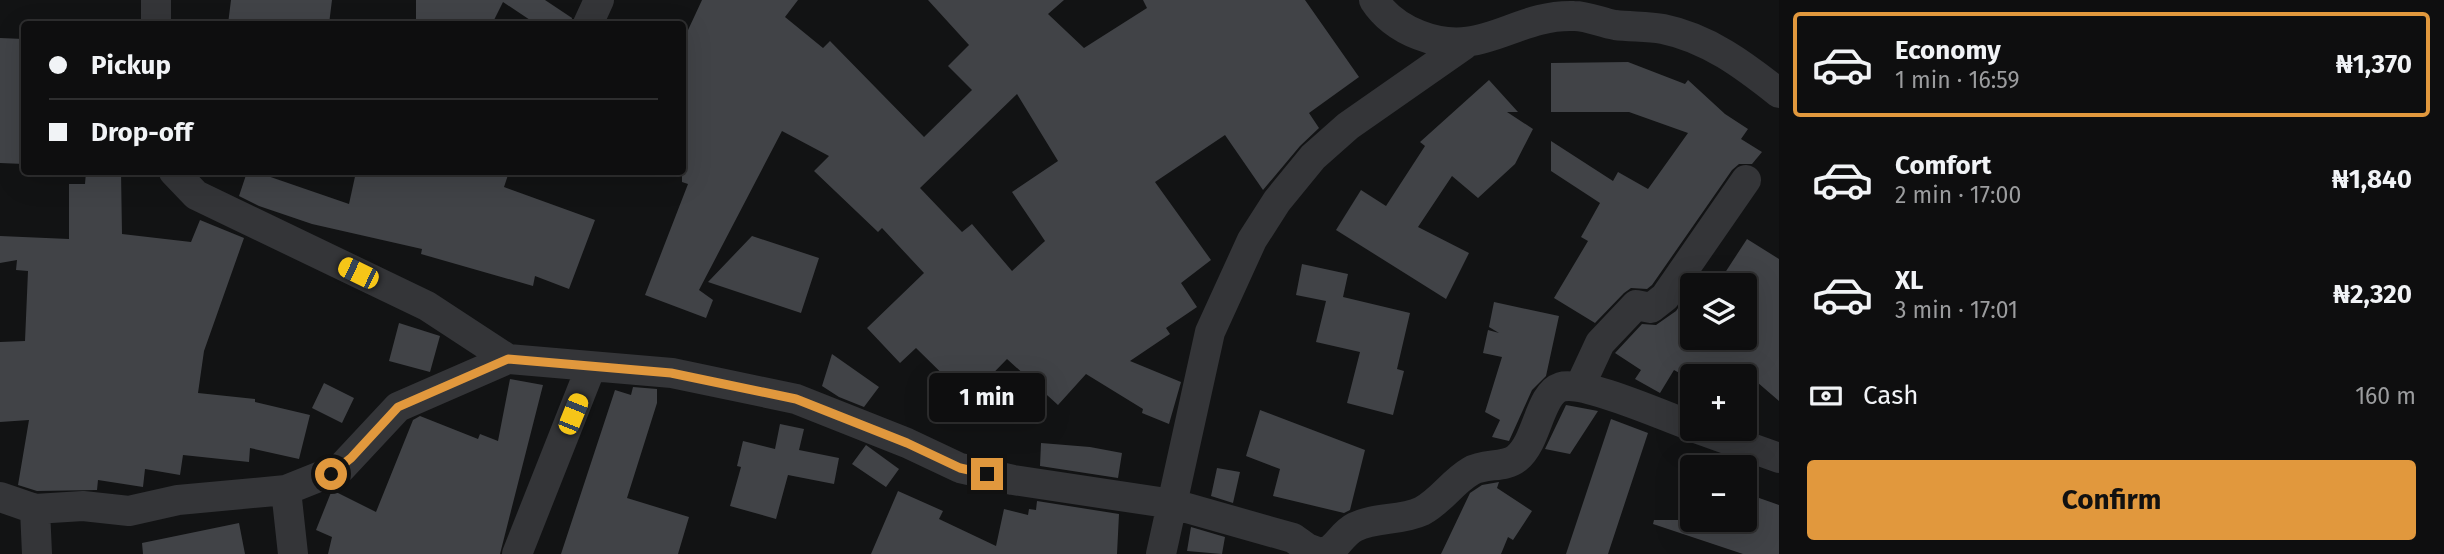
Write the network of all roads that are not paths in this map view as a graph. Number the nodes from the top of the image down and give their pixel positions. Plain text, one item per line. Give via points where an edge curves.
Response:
1 (156, 0) edge
2 (599, 0) edge
3 (1374, 0) edge
4 (1620, 12) edge
5 (156, 21) edge
6 (589, 21) edge
7 (1464, 45) junction
8 (1779, 93) edge
9 (176, 175) edge
10 (1745, 180) dead end
11 (508, 359) junction
12 (591, 367) junction
13 (1580, 386) junction
14 (1680, 422) edge
15 (1732, 441) edge
16 (1779, 458) edge
17 (285, 490) junction
18 (0, 497) edge
19 (1173, 504) junction
20 (34, 509) junction
21 (37, 554) edge
22 (293, 554) edge
23 (517, 554) edge
24 (1161, 554) edge

1 - 5 street
2 - 6 street
3 - 7 street via 1395,23 1415,34
4 - 7 street via 1546,17
4 - 8 street via 1732,55
7 - 19 street via 1322,149 1277,201 1252,240 1209,332
9 - 11 street via 196,195 427,306
10 - 13 street via 1665,297 1651,308 1636,305 1600,343
11 - 12 street
11 - 17 street via 398,407 341,468
12 - 19 street via 671,373 796,399 960,468 1013,481
12 - 23 street
13 - 14 street
13 - 19 street via 1559,387 1548,396 1533,438 1515,460 1473,470 1415,514 1358,526 1344,534 1335,549 1323,554 1293,538
15 - 16 street
17 - 20 street via 178,500 129,511 83,506
17 - 22 street
18 - 20 street
19 - 24 street
20 - 21 street

